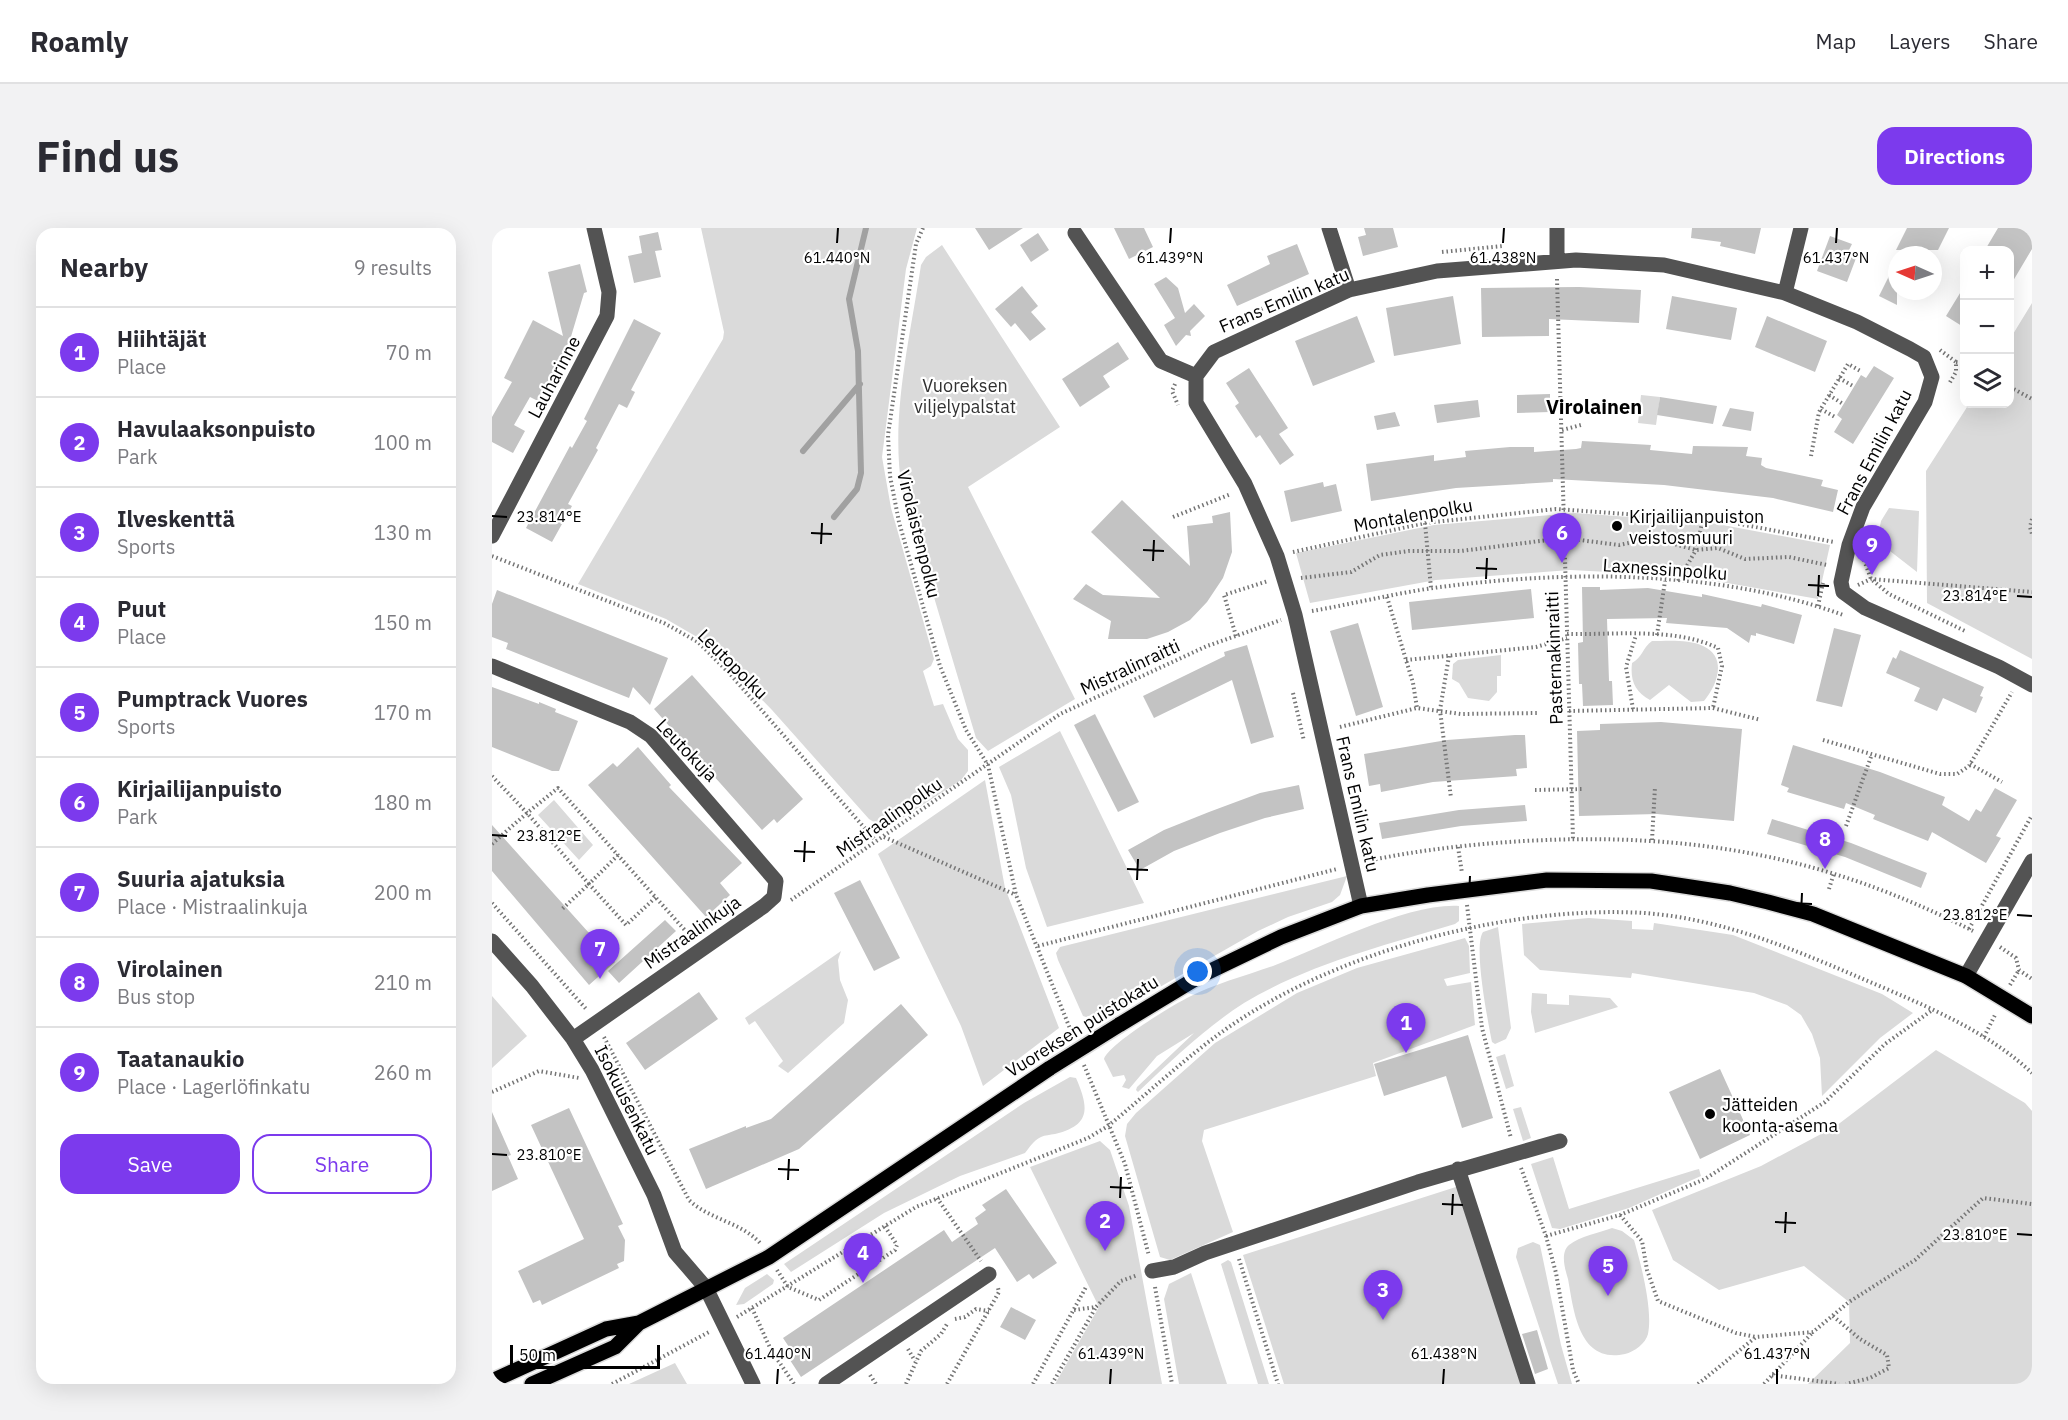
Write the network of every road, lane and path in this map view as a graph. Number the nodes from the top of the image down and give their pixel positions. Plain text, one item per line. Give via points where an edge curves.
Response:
1 (594, 228) edge
2 (923, 228) edge
3 (1329, 228) edge
4 (1557, 228) edge
5 (1801, 228) edge
6 (1075, 233) dead end
7 (1511, 246) dead end
8 (1431, 255) dead end
9 (1557, 261) junction
10 (1349, 290) junction
11 (1785, 293) junction
12 (1289, 297) dead end
13 (1247, 316) dead end
14 (1934, 346) dead end
15 (1956, 362) junction
16 (1960, 362) edge
17 (1862, 372) dead end
18 (1196, 376) junction
19 (1839, 378) junction
20 (1853, 386) dead end
21 (2014, 389) edge
22 (1944, 391) dead end
23 (1829, 395) junction
24 (2032, 399) edge
25 (1843, 404) dead end
26 (1821, 409) junction
27 (1835, 417) dead end
28 (1581, 425) dead end
29 (1562, 430) junction
30 (1811, 456) dead end
31 (1235, 492) dead end
32 (1565, 509) junction
33 (1173, 517) dead end
34 (1703, 519) junction
35 (2032, 519) edge
36 (1425, 523) junction
37 (2032, 534) edge
38 (492, 536) edge
39 (1564, 538) junction
40 (1855, 547) junction
41 (1696, 550) junction
42 (1429, 552) junction
43 (492, 556) edge
44 (1276, 556) junction
45 (1828, 565) dead end
46 (1565, 577) junction
47 (1297, 578) dead end
48 (1665, 580) junction
49 (1269, 581) dead end
50 (1678, 581) junction
51 (1923, 584) dead end
52 (1431, 588) junction
53 (2032, 592) edge
54 (1387, 597) junction
55 (1818, 606) dead end
56 (1295, 615) junction
57 (1636, 635) junction
58 (1236, 636) junction
59 (1567, 636) junction
60 (1657, 636) junction
61 (1975, 636) dead end
62 (1536, 647) junction
63 (1536, 655) dead end
64 (1449, 656) junction
65 (1406, 660) junction
66 (492, 666) edge
67 (2032, 685) edge
68 (2013, 692) dead end
69 (1417, 708) junction
70 (1713, 708) junction
71 (1633, 709) junction
72 (1440, 710) junction
73 (1569, 711) junction
74 (1538, 713) dead end
75 (1761, 720) dead end
76 (1340, 727) dead end
77 (1823, 740) dead end
78 (1872, 754) junction
79 (1970, 764) junction
80 (988, 765) junction
81 (492, 776) edge
82 (2002, 782) dead end
83 (1655, 788) dead end
84 (1572, 789) junction
85 (1583, 789) dead end
86 (1535, 790) dead end
87 (1452, 798) dead end
88 (527, 813) junction
89 (2032, 815) edge
90 (1846, 826) dead end
91 (883, 836) junction
92 (1573, 839) dead end
93 (1652, 840) dead end
94 (876, 841) junction
95 (492, 844) edge
96 (618, 855) junction
97 (2032, 861) edge
98 (1834, 873) dead end
99 (589, 884) junction
100 (1829, 889) dead end
101 (775, 893) junction
102 (1016, 895) junction
103 (656, 897) junction
104 (492, 903) edge
105 (1361, 906) junction
106 (561, 910) dead end
107 (1471, 928) junction
108 (1987, 938) junction
109 (492, 941) edge
110 (702, 949) junction
111 (1966, 976) junction
112 (2032, 980) edge
113 (1932, 1011) junction
114 (2032, 1016) edge
115 (596, 1022) junction
116 (573, 1040) junction
117 (1075, 1041) dead end
118 (1083, 1062) dead end
119 (539, 1071) dead end
120 (2032, 1073) edge
121 (492, 1092) edge
122 (1108, 1126) junction
123 (1560, 1141) dead end
124 (1515, 1154) junction
125 (1458, 1169) junction
126 (937, 1197) junction
127 (2032, 1204) edge
128 (1620, 1215) junction
129 (884, 1225) junction
130 (1546, 1236) junction
131 (1234, 1244) junction
132 (769, 1257) junction
133 (1152, 1271) joint
134 (989, 1274) junction
135 (788, 1287) junction
136 (1086, 1287) dead end
137 (706, 1288) junction
138 (1096, 1307) junction
139 (752, 1308) junction
140 (1073, 1310) junction
141 (989, 1311) junction
142 (1833, 1316) junction
143 (639, 1323) junction
144 (723, 1325) junction
145 (1813, 1332) junction
146 (1756, 1337) junction
147 (1772, 1375) junction
148 (492, 1381) edge
149 (532, 1384) edge
150 (612, 1384) edge
151 (753, 1384) edge
152 (794, 1384) edge
153 (826, 1384) edge
154 (906, 1384) edge
155 (947, 1384) edge
156 (1033, 1384) edge
157 (1052, 1384) edge
158 (1278, 1384) edge
159 (1528, 1384) edge
160 (1579, 1384) edge
161 (1698, 1384) edge
162 (1764, 1384) edge
163 (1839, 1384) edge
164 (1846, 1384) edge

1 - 38 street, Lauharinne via 609,292 607,316
2 - 80 path, Virolaistenpolku via 916,244 903,328 888,435 888,466 940,666 966,730
3 - 10 street
4 - 9 street
5 - 11 street
6 - 18 street via 1161,361
7 - 8 path via 1453,249
9 - 10 street, Frans Emilin katu via 1437,271
9 - 11 street, Frans Emilin katu via 1664,265
9 - 29 path, Pasternakinraitti
10 - 18 street, Frans Emilin katu via 1214,352
11 - 40 street, Frans Emilin katu via 1910,349 1924,357 1930,368 1932,377 1925,402 1863,507
12 - 13 path
14 - 15 path
15 - 16 path
15 - 22 path via 1956,372
17 - 19 path via 1848,364
18 - 44 street, Frans Emilin katu via 1196,403 1245,484
19 - 20 path
19 - 23 path
21 - 24 path
23 - 25 path
23 - 26 path
26 - 27 path
26 - 30 path
28 - 29 path
29 - 32 path, Pasternakinraitti
31 - 33 path
32 - 34 path, Montalenpolku
32 - 36 path, Montalenpolku
32 - 39 path, Pasternakinraitti
34 - 40 path, Montalenpolku
34 - 41 path
35 - 37 path
36 - 42 path
36 - 44 path, Montalenpolku
39 - 41 path via 1619,545 1652,538
39 - 42 path
39 - 46 path, Pasternakinraitti
40 - 61 path via 1872,579 1889,594
40 - 67 street, Frans Emilin katu via 1841,582 1848,598
41 - 45 path via 1718,548 1745,559 1789,556
41 - 50 path
42 - 47 path via 1380,555 1351,572
42 - 52 path
43 - 94 path, Leutopolku via 664,623 698,642
44 - 56 street, Frans Emilin katu
46 - 48 path, Laxnessinpolku
46 - 52 path, Laxnessinpolku
46 - 59 path, Pasternakinraitti
48 - 50 path, Laxnessinpolku
48 - 60 path
49 - 58 path via 1224,595
50 - 55 path, Laxnessinpolku via 1707,582
51 - 53 path
52 - 54 path, Laxnessinpolku
54 - 56 path, Laxnessinpolku
54 - 65 path
56 - 58 path, Mistralinraitti
56 - 105 street, Frans Emilin katu
57 - 59 path
57 - 60 path
57 - 71 path via 1626,667
58 - 80 path, Mistralinraitti via 1060,714
59 - 62 path
59 - 73 path, Pasternakinraitti
60 - 70 path via 1703,641 1718,648 1722,666
62 - 63 path
62 - 64 path
64 - 65 path
64 - 72 path
65 - 69 path
66 - 101 street, Leutokuja via 630,722 651,736 771,873 776,881
68 - 79 path
69 - 72 path
69 - 76 path
70 - 71 path
70 - 75 path
71 - 73 path
72 - 74 path via 1461,714
72 - 87 path
73 - 84 path, Pasternakinraitti
77 - 78 path
78 - 79 path via 1940,774 1957,774
78 - 90 path
79 - 82 path
80 - 91 path, Mistraalinpolku
80 - 102 path, Virolaistenpolku
81 - 88 path
83 - 93 path
84 - 85 path
84 - 86 path
84 - 92 path, Pasternakinraitti
88 - 95 path
88 - 96 path via 558,788
88 - 99 path
89 - 108 path via 1970,929
91 - 94 path, Mistraalinpolku
91 - 102 path
94 - 101 path, Mistraalinpolku via 790,901
96 - 99 path
96 - 103 path
97 - 108 street
98 - 100 path
99 - 103 path via 626,926
99 - 106 path
101 - 110 street, Mistraalinkuja
102 - 117 path, Virolaistenpolku
103 - 110 path
104 - 115 path
105 - 111 main road, Vuoreksen puistokatu via 1548,880 1651,881 1730,893 1813,914
105 - 132 main road, Vuoreksen puistokatu, bridge via 1281,937 1200,976 1050,1068
107 - 113 path via 1510,920 1595,913 1645,913 1722,926 1780,944
107 - 122 path via 1356,962 1273,999 1226,1029
107 - 124 path via 1482,1028
108 - 111 street
108 - 112 path via 2016,958 2019,970
109 - 116 street, Isokuusenkatu
110 - 115 street, Mistraalinkuja
111 - 114 main road, Vuoreksen puistokatu
113 - 120 path via 1984,1037
113 - 128 path via 1885,1044 1825,1102 1763,1144 1705,1179
115 - 116 street, Mistraalinkuja
115 - 132 path via 689,1200 705,1213 752,1234
116 - 137 street, Isokuusenkatu via 654,1195 675,1252
118 - 122 path
119 - 121 path
122 - 126 path via 1059,1151
123 - 124 street
124 - 125 street
124 - 130 path
125 - 131 street
125 - 159 street
126 - 129 path
126 - 134 path
127 - 142 path via 1983,1198 1915,1260
128 - 130 path
128 - 146 path via 1642,1241 1658,1301 1736,1333
129 - 135 path
129 - 135 path via 897,1245 895,1250 819,1300
130 - 160 path
131 - 133 street via 1174,1267
131 - 158 path
132 - 135 path
132 - 137 main road, Vuoreksen puistokatu
133 - 138 path via 1121,1281
134 - 141 path via 999,1290
134 - 153 street
135 - 139 path
136 - 140 path
137 - 143 main road, Vuoreksen puistokatu
137 - 144 street, Isokuusenkatu
138 - 140 path
138 - 157 path
139 - 144 path
139 - 152 path via 771,1350
140 - 156 path
141 - 154 path via 975,1310 949,1321 941,1334 921,1351
141 - 155 path
142 - 145 path
142 - 164 path via 1887,1355 1889,1368
143 - 148 main road, Vuoreksen puistokatu via 606,1329
143 - 149 main road, Vuoreksen puistokatu via 615,1347
144 - 150 path
144 - 151 street, Isokuusenkatu
145 - 146 path
145 - 147 path
146 - 161 path
147 - 162 path
147 - 163 path

